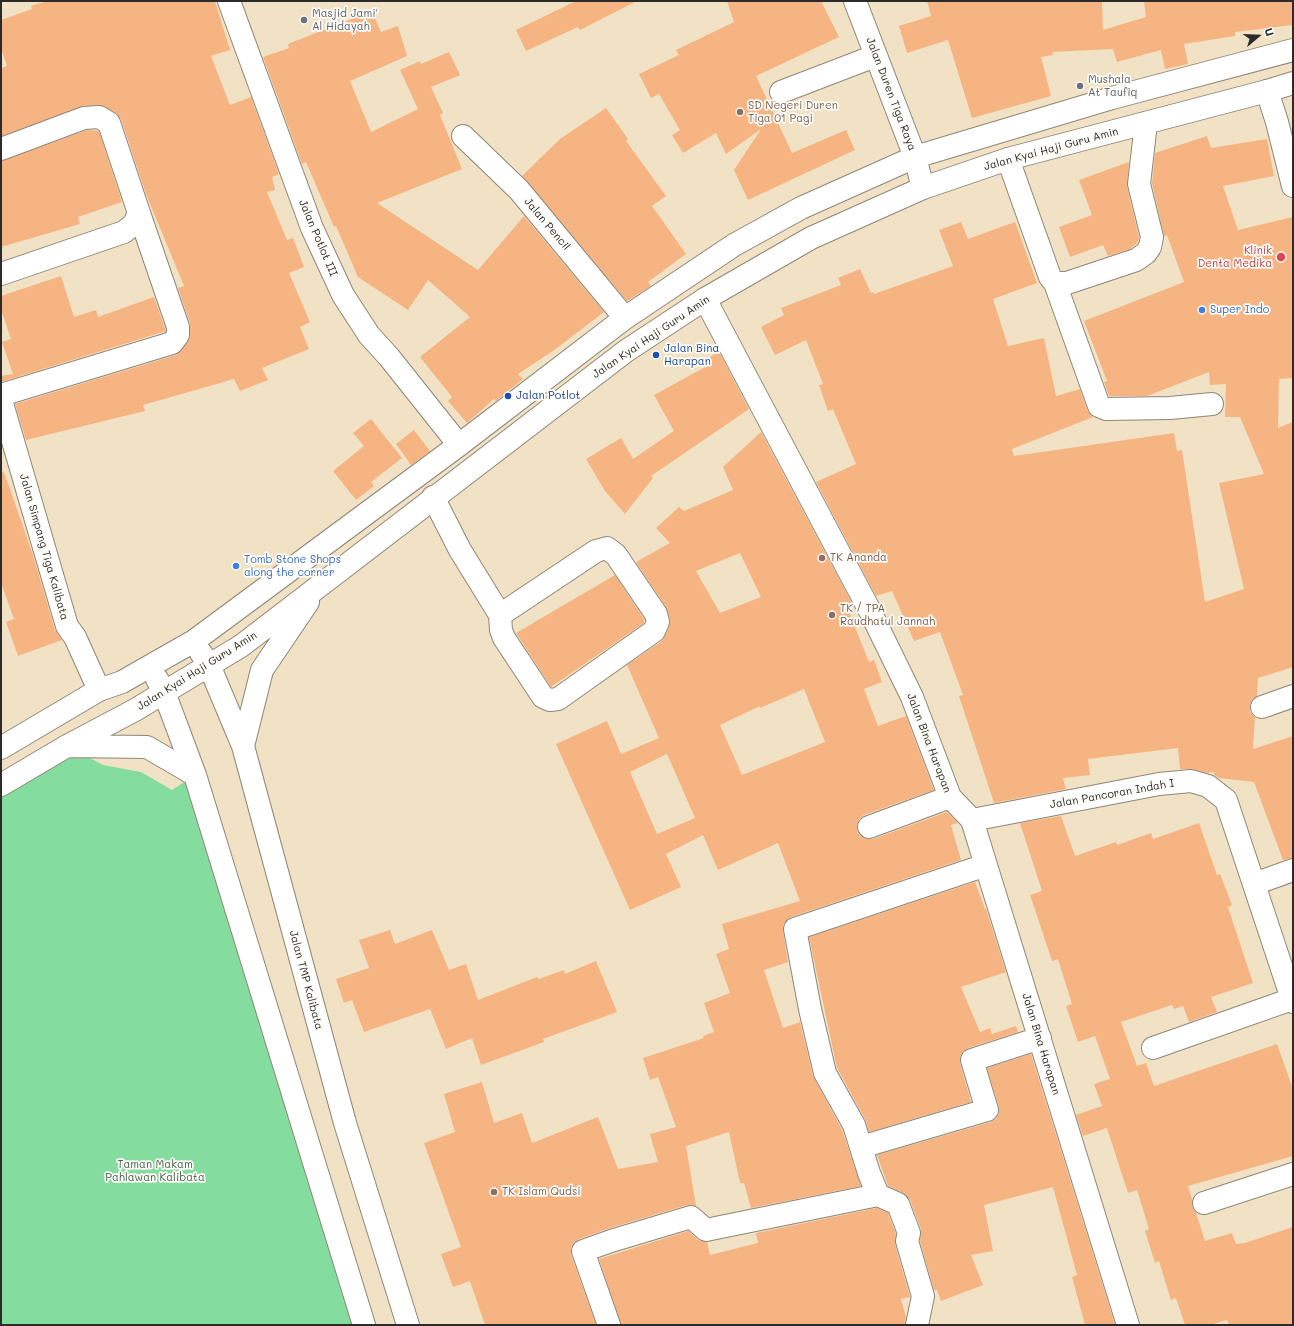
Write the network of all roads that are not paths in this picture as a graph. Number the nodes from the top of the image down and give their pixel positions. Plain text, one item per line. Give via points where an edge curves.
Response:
1 (229, 1) edge
2 (856, 1) edge
3 (1293, 50) edge
4 (875, 56) junction
5 (1293, 83) edge
6 (1267, 91) junction
7 (781, 92) dead end
8 (1146, 124) junction
9 (463, 136) dead end
10 (1, 150) edge
11 (915, 157) junction
12 (1008, 158) junction
13 (1293, 186) edge
14 (923, 188) junction
15 (139, 213) junction
16 (1, 274) edge
17 (1055, 283) junction
18 (705, 299) junction
19 (625, 318) junction
20 (1, 395) edge
21 (1, 400) edge
22 (1212, 404) dead end
23 (459, 446) junction
24 (433, 497) junction
25 (318, 586) junction
26 (500, 616) junction
27 (194, 641) junction
28 (209, 666) junction
29 (151, 667) junction
30 (96, 685) junction
31 (164, 692) junction
32 (1293, 696) edge
33 (1262, 707) dead end
34 (67, 746) junction
35 (243, 746) junction
36 (1, 748) edge
37 (195, 775) junction
38 (1, 785) edge
39 (950, 797) junction
40 (972, 820) junction
41 (868, 827) dead end
42 (986, 865) junction
43 (1293, 870) edge
44 (1254, 884) junction
45 (1292, 1001) edge
46 (1040, 1038) junction
47 (1153, 1048) dead end
48 (861, 1147) junction
49 (1293, 1174) edge
50 (878, 1195) junction
51 (1204, 1203) dead end
52 (364, 1325) edge
53 (408, 1325) edge
54 (608, 1325) edge
55 (917, 1325) edge
56 (1128, 1325) edge

1 - 23 street, Jalan Potlot III via 312,228 343,295 369,335
2 - 4 street, Jalan Duren Tiga Raya
3 - 11 street via 1112,98
4 - 7 street
4 - 11 street, Jalan Duren Tiga Raya
5 - 6 street, Jalan Kyai Haji Guru Amin
6 - 8 street, Jalan Kyai Haji Guru Amin
6 - 13 street
8 - 12 street, Jalan Kyai Haji Guru Amin
8 - 17 street via 1139,184 1152,237 1150,247 1136,260 1067,284
9 - 19 street, Jalan Pencil via 514,185
10 - 15 street via 84,118 99,117 109,123
11 - 14 street, Jalan Duren Tiga Raya
11 - 19 street via 794,211 734,245
12 - 14 street, Jalan Kyai Haji Guru Amin
12 - 17 street via 1048,271
14 - 18 street, Jalan Kyai Haji Guru Amin via 811,238
15 - 16 street via 134,224 124,232
15 - 20 street via 178,327 178,335 172,343
17 - 22 street via 1099,406 1106,409 1170,408
18 - 24 street, Jalan Kyai Haji Guru Amin via 626,351
18 - 39 street, Jalan Bina Harapan via 912,697
19 - 23 street
21 - 30 street, Jalan Simpang Tiga Kalibata via 67,626
23 - 27 street
24 - 25 street, Jalan Kyai Haji Guru Amin
24 - 26 street via 460,550
25 - 28 street, Jalan Kyai Haji Guru Amin via 241,646
25 - 35 street via 262,670
26 - 26 street via 596,551 607,548 616,555 656,614 658,622 654,631 558,698 550,700 543,697 504,638
27 - 28 street, Jalan TMP Kalibata
27 - 29 street
28 - 31 street, Jalan Kyai Haji Guru Amin
28 - 35 street, Jalan TMP Kalibata
29 - 30 street via 122,682
29 - 31 street
30 - 36 street
31 - 34 street, Jalan Kyai Haji Guru Amin
31 - 37 street
32 - 33 street
34 - 37 street via 147,747
34 - 38 street, Jalan Kyai Haji Guru Amin
35 - 53 street, Jalan TMP Kalibata via 345,1123
37 - 52 street
39 - 40 street, Jalan Bina Harapan
39 - 41 street
40 - 42 street, Jalan Bina Harapan
40 - 44 street, Jalan Pancoran Indah I via 1159,784 1191,781 1208,786 1226,800
42 - 46 street, Jalan Bina Harapan
42 - 48 street via 796,929 810,1009 825,1073 854,1125
43 - 44 street
44 - 45 street, Jalan Pancoran Indah I
45 - 47 street
46 - 48 street via 972,1060 987,1110
46 - 56 street, Jalan Bina Harapan
48 - 50 street
49 - 51 street
50 - 54 street via 706,1230 691,1217 584,1251
50 - 55 street via 898,1204 909,1233 907,1241 923,1296

